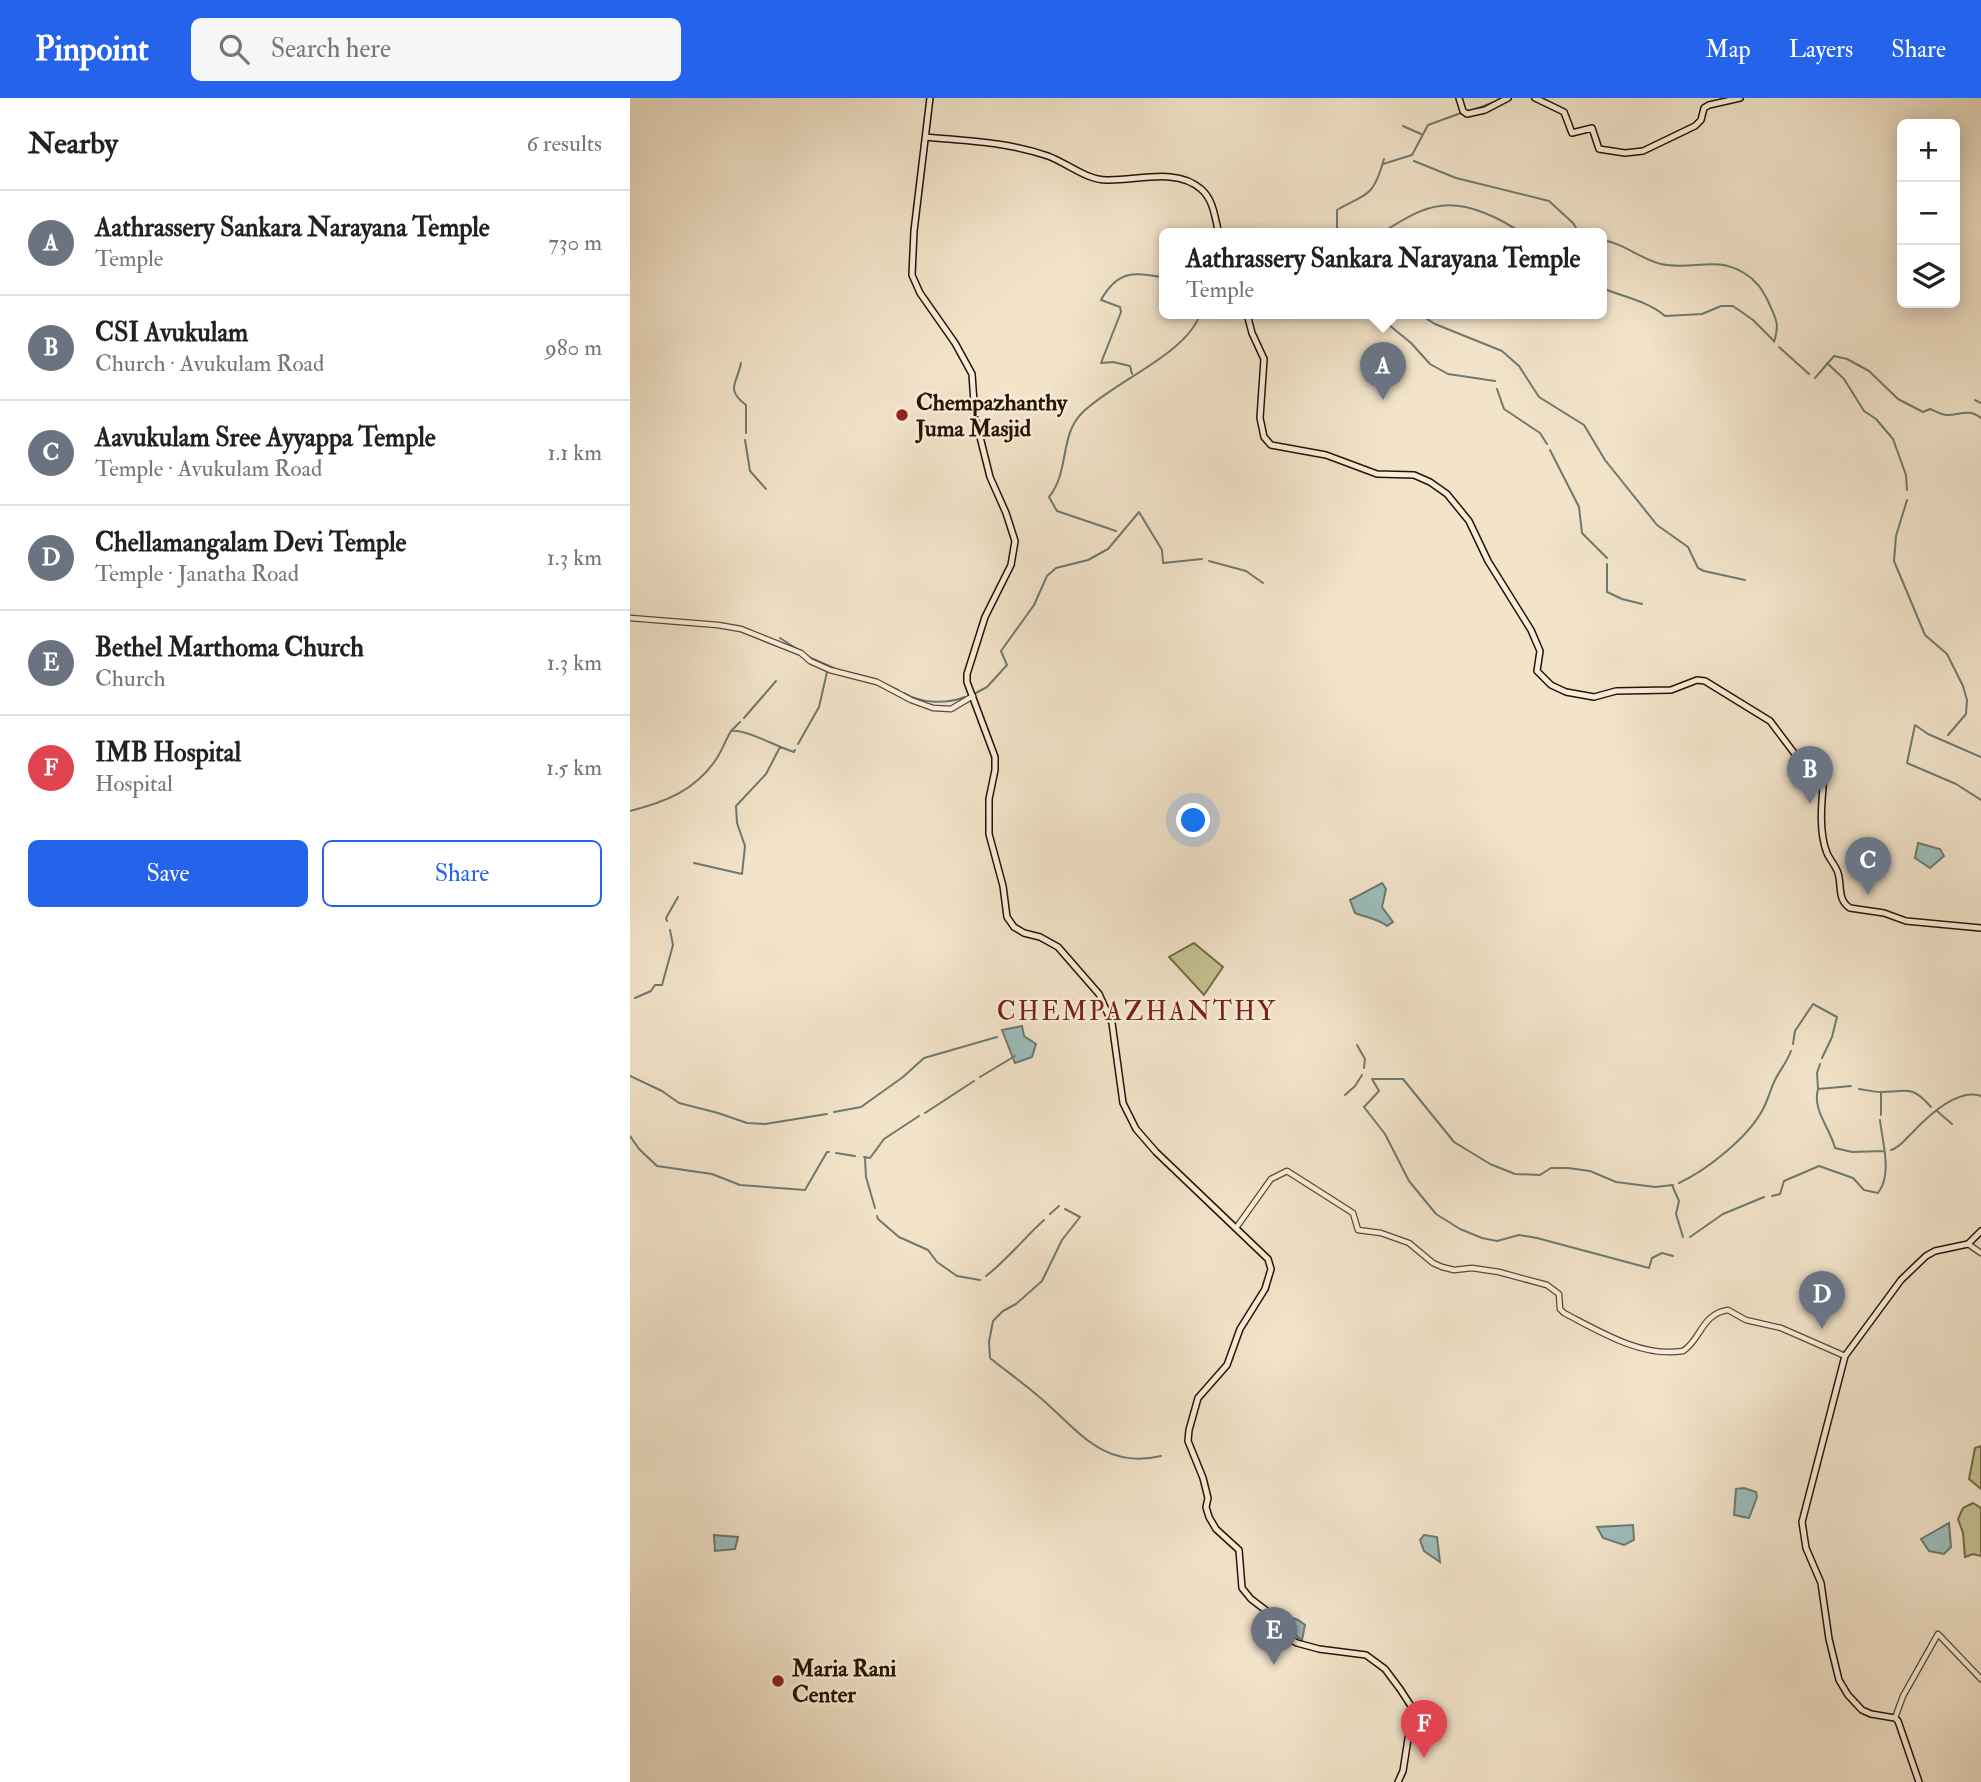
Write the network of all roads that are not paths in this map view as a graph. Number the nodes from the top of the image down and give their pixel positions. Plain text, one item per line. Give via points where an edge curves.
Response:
1 (930, 98) edge
2 (1459, 98) edge
3 (1508, 98) edge
4 (1535, 98) edge
5 (1741, 98) edge
6 (926, 137) junction
7 (1217, 228) edge
8 (1249, 319) edge
9 (630, 618) edge
10 (973, 696) junction
11 (1981, 928) edge
12 (1236, 1228) junction
13 (1981, 1231) edge
14 (1968, 1244) junction
15 (1981, 1253) edge
16 (1845, 1356) junction
17 (1981, 1679) edge
18 (1895, 1718) junction
19 (1398, 1782) edge
20 (1919, 1782) edge

1 - 6 main road
2 - 3 main road via 1467,114
4 - 5 main road via 1564,112 1572,133 1592,128 1599,149 1625,153 1651,149 1695,126 1709,105
6 - 7 main road via 1006,146 1106,180 1147,176 1188,182 1208,198
6 - 10 main road via 912,275 972,374 975,417 990,477 1015,541 1011,565 985,617 969,666 967,682
8 - 11 main road via 1264,359 1260,418 1268,443 1326,455 1377,474 1414,475 1447,494 1469,521 1531,630 1540,651 1537,671 1551,685 1594,697 1616,691 1671,690 1705,681 1770,721 1804,765 1824,776 1824,835 1845,905 1906,921
9 - 10 street via 741,629 830,670 877,682 933,708 951,709
10 - 12 main road via 995,757 989,834 1007,917 1024,933 1058,947 1099,994 1112,1023 1128,1115 1156,1152
12 - 16 street via 1271,1179 1287,1171 1353,1213 1359,1230 1409,1243 1442,1267 1480,1268 1547,1285 1559,1294 1564,1313 1620,1341 1645,1349 1683,1351 1707,1321 1728,1310
12 - 19 main road via 1268,1259 1271,1269 1227,1365 1198,1398 1191,1423 1188,1441 1203,1478 1208,1514 1216,1529 1239,1550 1243,1591 1272,1615 1280,1634 1319,1649 1366,1655 1385,1669 1400,1689 1411,1706 1404,1770
13 - 14 main road
14 - 15 street
14 - 16 main road via 1926,1256 1901,1280
16 - 18 main road via 1802,1522 1804,1541 1821,1583 1839,1680 1857,1707
17 - 18 street via 1938,1634
18 - 20 main road

